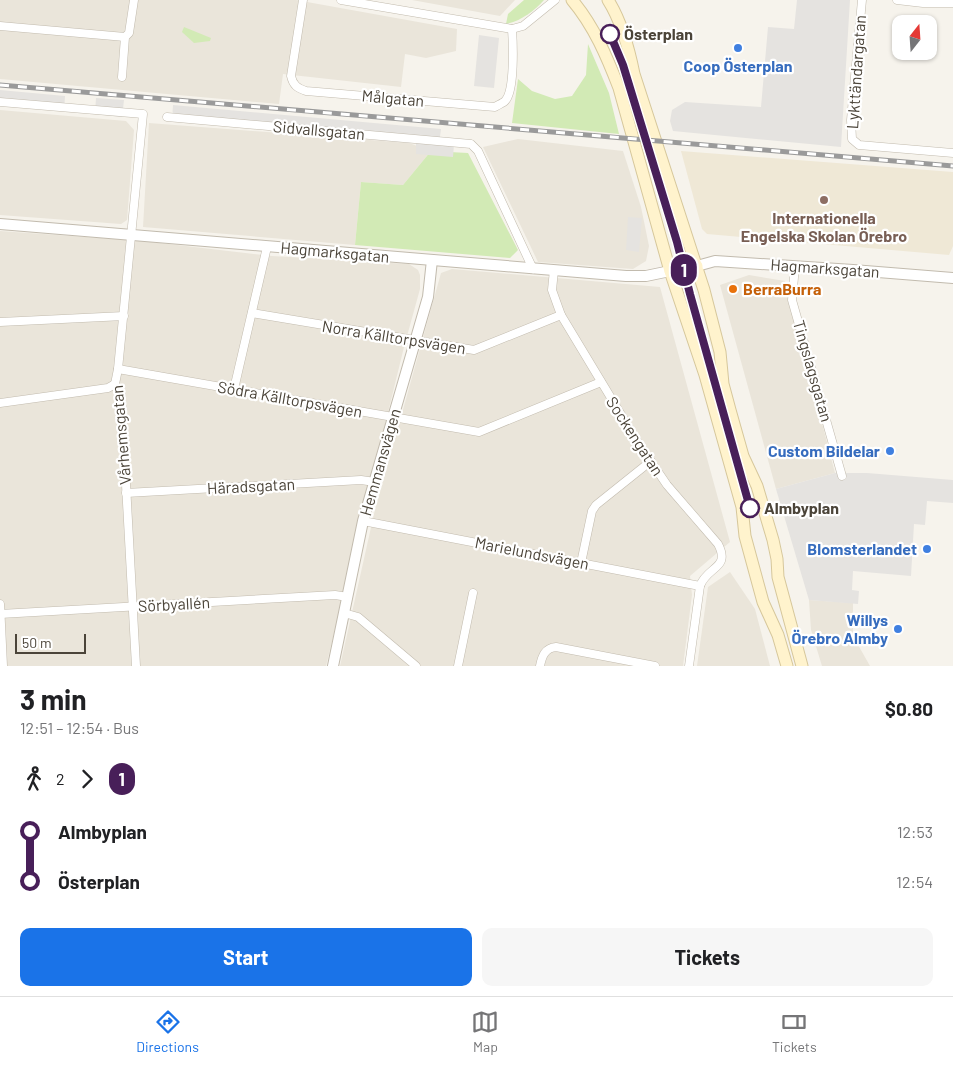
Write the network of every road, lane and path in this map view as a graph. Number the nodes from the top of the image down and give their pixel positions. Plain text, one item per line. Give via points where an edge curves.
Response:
1 (134, 0) edge
2 (303, 0) edge
3 (341, 0) edge
4 (555, 0) edge
5 (572, 0) edge
6 (608, 0) edge
7 (862, 0) edge
8 (897, 0) edge
9 (953, 3) edge
10 (0, 26) edge
11 (512, 29) junction
12 (125, 37) junction
13 (122, 77) dead end
14 (0, 102) edge
15 (167, 117) dead end
16 (953, 153) edge
17 (0, 224) edge
18 (132, 235) junction
19 (267, 247) junction
20 (432, 260) junction
21 (697, 266) junction
22 (795, 266) junction
23 (533, 269) junction
24 (554, 270) junction
25 (670, 271) junction
26 (953, 278) edge
27 (252, 313) junction
28 (561, 315) junction
29 (124, 316) junction
30 (0, 322) edge
31 (416, 341) junction
32 (118, 369) junction
33 (601, 382) junction
34 (114, 384) junction
35 (234, 389) junction
36 (0, 403) edge
37 (394, 416) junction
38 (650, 461) junction
39 (842, 476) dead end
40 (374, 482) junction
41 (126, 493) junction
42 (363, 521) junction
43 (581, 563) junction
44 (700, 586) junction
45 (473, 593) dead end
46 (348, 597) junction
47 (0, 604) edge
48 (132, 606) junction
49 (344, 613) junction
50 (0, 614) edge
51 (3, 666) edge
52 (136, 666) edge
53 (333, 666) edge
54 (416, 666) edge
55 (458, 666) edge
56 (540, 666) edge
57 (655, 666) edge
58 (689, 666) edge
59 (786, 666) edge
60 (802, 666) edge

1 - 12 street via 129,33
2 - 11 street, Målgatan via 291,76 298,88 306,90 495,107 505,102 511,89
3 - 11 street
4 - 11 street via 523,26
5 - 25 main road via 594,32 619,88
6 - 21 main road via 628,47
7 - 16 street, Lykttändargatan via 850,135 859,145
8 - 9 street
10 - 12 street
12 - 13 street
14 - 18 street, Vårhemsgatan via 143,114
15 - 23 street, Sidvallsgatan via 470,144 478,151
17 - 18 street, Hagmarksgatan
18 - 19 street, Hagmarksgatan
18 - 29 street, Vårhemsgatan
19 - 20 street, Hagmarksgatan
19 - 27 street
20 - 23 street, Hagmarksgatan
20 - 31 street, Hemmansvägen via 428,297
21 - 22 street, Hagmarksgatan via 715,261
21 - 25 main road
21 - 60 main road via 720,352 723,384 743,456 757,486
22 - 26 street, Hagmarksgatan
22 - 39 street, Tingslagsgatan via 792,300
23 - 24 street, Hagmarksgatan
24 - 25 street, Hagmarksgatan via 631,277
24 - 28 street, Sockengatan via 552,290
25 - 59 main road via 742,506 746,542 763,602 778,634
27 - 31 street, Norra Källtorpsvägen
27 - 35 street
28 - 31 street, Norra Källtorpsvägen via 474,350
28 - 33 street, Sockengatan
29 - 30 street
29 - 32 street, Vårhemsgatan
31 - 37 street, Hemmansvägen
32 - 34 street, Vårhemsgatan
32 - 35 street, Södra Källtorpsvägen
33 - 37 street, Södra Källtorpsvägen via 480,432
33 - 38 street, Sockengatan
34 - 36 street via 108,388
34 - 41 street, Vårhemsgatan via 121,394
35 - 37 street, Södra Källtorpsvägen
37 - 40 street, Hemmansvägen
38 - 43 street via 596,505
38 - 44 street, Sockengatan via 722,552 719,564 703,578
40 - 41 street, Häradsgatan via 361,480
40 - 42 street, Hemmansvägen
41 - 48 street, Vårhemsgatan
42 - 43 street, Marielundsvägen
42 - 46 street, Hemmansvägen
43 - 44 street, Marielundsvägen
44 - 58 street
45 - 55 street
46 - 48 street, Sörbyallén via 335,595
46 - 49 street, Hemmansvägen
47 - 50 street
48 - 50 street, Sörbyallén
48 - 52 street, Vårhemsgatan
49 - 53 street, Hemmansvägen
49 - 54 street via 358,618
50 - 51 street
56 - 57 street via 546,650 556,647

